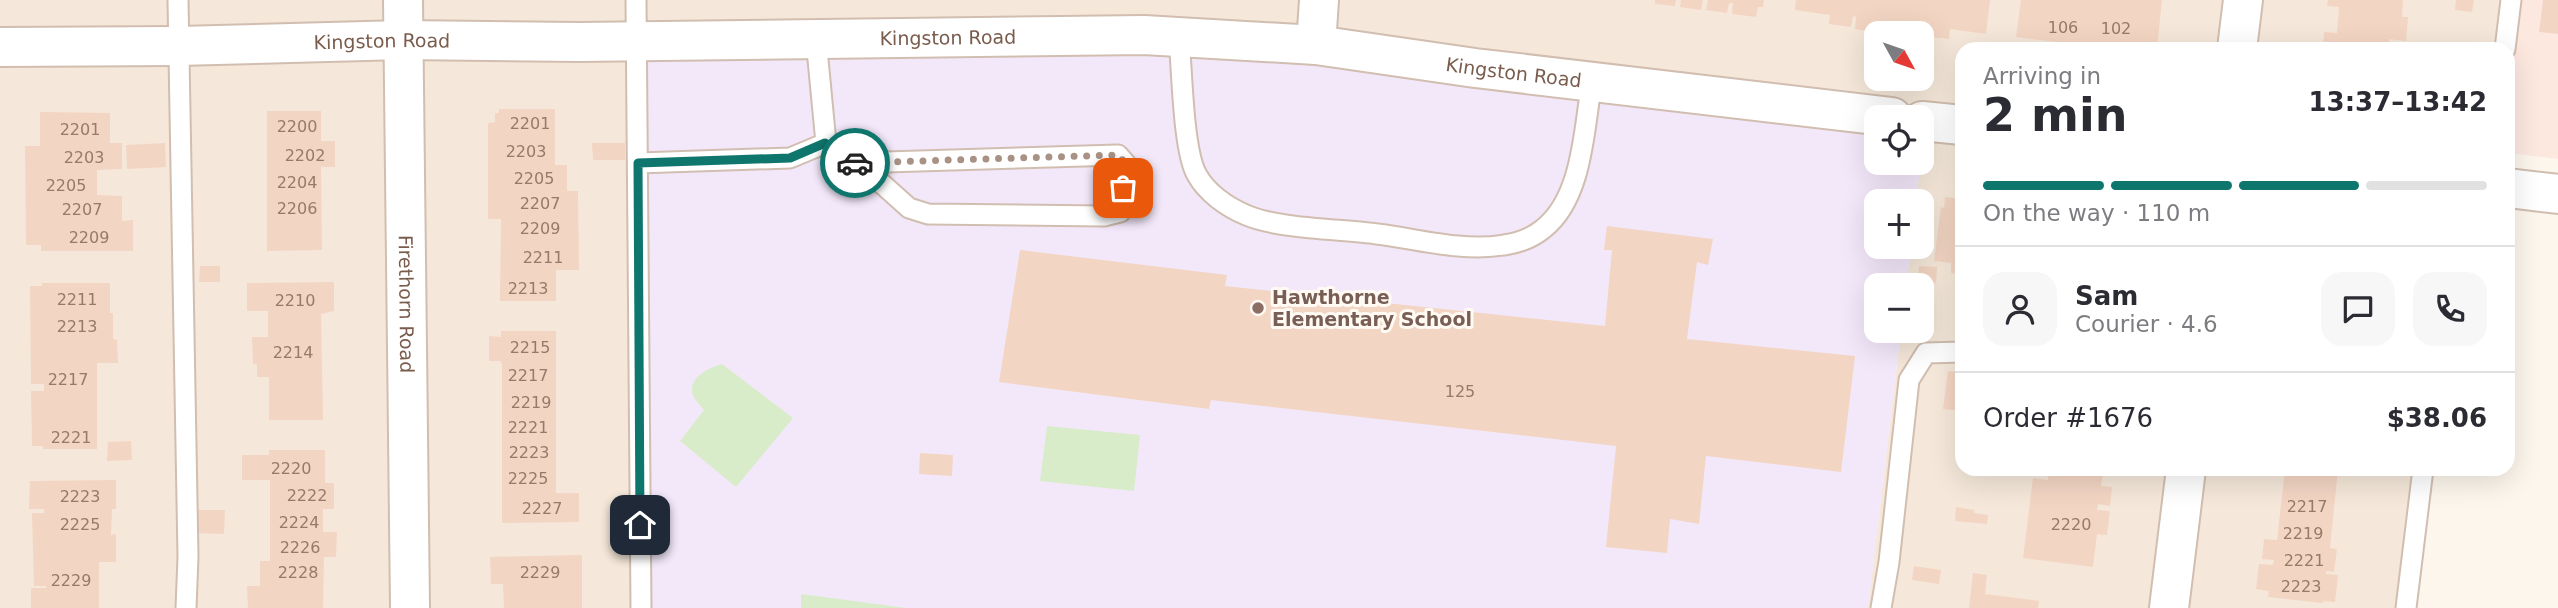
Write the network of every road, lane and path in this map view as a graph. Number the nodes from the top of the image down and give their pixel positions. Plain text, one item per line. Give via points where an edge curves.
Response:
1 (177, 0) edge
2 (403, 0) edge
3 (636, 0) edge
4 (1319, 0) edge
5 (2243, 0) edge
6 (2511, 0) edge
7 (1179, 38) junction
8 (816, 39) junction
9 (403, 40) junction
10 (637, 40) junction
11 (2238, 42) edge
12 (2506, 42) edge
13 (1316, 45) junction
14 (178, 46) junction
15 (0, 47) edge
16 (1592, 81) junction
17 (1864, 114) edge
18 (1934, 122) edge
19 (1955, 124) edge
20 (825, 143) junction
21 (638, 163) junction
22 (879, 168) junction
23 (2515, 189) edge
24 (2558, 194) edge
25 (1955, 352) edge
26 (2185, 476) edge
27 (2422, 476) edge
28 (187, 608) edge
29 (410, 608) edge
30 (641, 608) edge
31 (1881, 608) edge
32 (2169, 608) edge
33 (2406, 608) edge

1 - 14 lane
2 - 9 street, Firethorn Road
3 - 10 lane
4 - 13 street
5 - 11 street
6 - 12 lane
7 - 8 street, Kingston Road
7 - 13 street, Kingston Road
7 - 16 lane via 1189,152 1197,174 1218,199 1247,216 1289,225 1457,246 1503,245 1527,239 1560,211 1572,190
8 - 10 street, Kingston Road
8 - 20 lane
9 - 10 street, Kingston Road
9 - 14 street, Kingston Road
9 - 29 street, Firethorn Road
10 - 21 lane
13 - 16 street, Kingston Road
14 - 15 street, Kingston Road
14 - 28 lane
16 - 17 street, Kingston Road
18 - 19 street
20 - 21 lane via 790,158
20 - 22 lane
21 - 30 lane
22 - 22 lane via 909,208 928,215 1104,216 1120,212 1126,164 1118,155
23 - 24 street
25 - 31 lane via 1926,354 1909,380
26 - 32 street
27 - 33 lane

